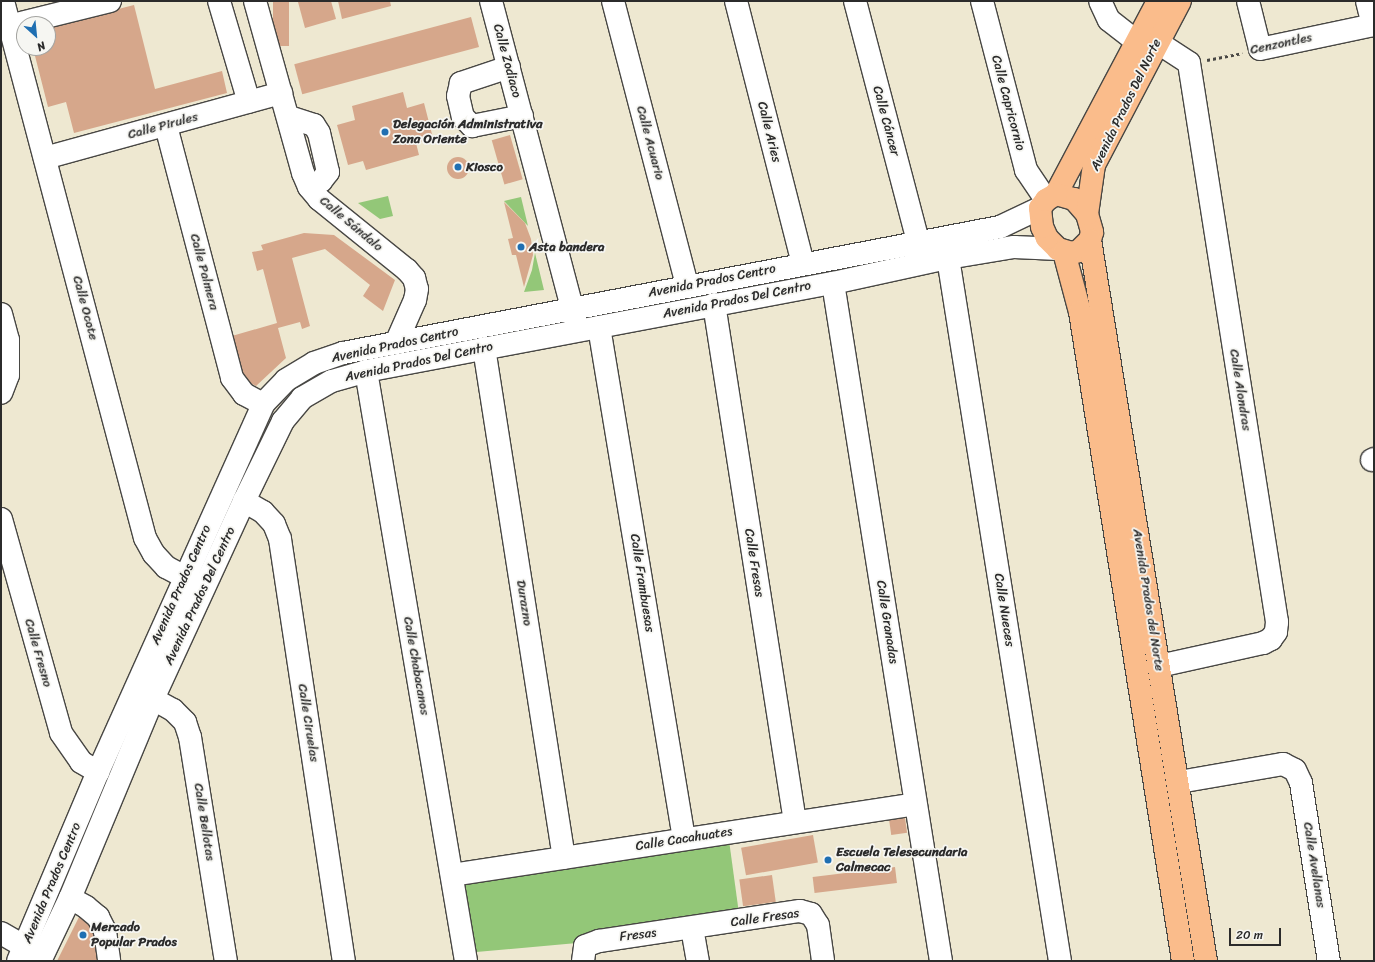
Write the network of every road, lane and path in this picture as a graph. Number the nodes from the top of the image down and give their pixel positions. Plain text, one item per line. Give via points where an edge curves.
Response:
1 (2, 1) edge
2 (110, 1) edge
3 (218, 1) edge
4 (255, 1) edge
5 (491, 1) edge
6 (613, 1) edge
7 (736, 1) edge
8 (855, 1) edge
9 (982, 1) edge
10 (1100, 1) edge
11 (1158, 1) edge
12 (1180, 1) edge
13 (1248, 1) edge
14 (1367, 1) edge
15 (1374, 25) edge
16 (9, 26) junction
17 (1136, 41) junction
18 (1157, 42) junction
19 (1260, 49) junction
20 (1189, 64) junction
21 (509, 66) junction
22 (281, 93) junction
23 (249, 102) junction
24 (522, 116) junction
25 (166, 126) junction
26 (45, 158) junction
27 (1047, 201) junction
28 (1087, 214) junction
29 (1090, 240) junction
30 (918, 242) junction
31 (1061, 251) junction
32 (948, 258) junction
33 (803, 264) junction
34 (833, 283) junction
35 (687, 285) junction
36 (714, 304) junction
37 (572, 309) junction
38 (1, 314) edge
39 (599, 327) junction
40 (577, 330) junction
41 (396, 343) junction
42 (484, 348) junction
43 (366, 371) junction
44 (1, 392) edge
45 (263, 404) junction
46 (244, 500) junction
47 (1, 519) edge
48 (184, 578) junction
49 (205, 586) junction
50 (1159, 666) junction
51 (153, 699) junction
52 (1168, 721) junction
53 (1145, 725) junction
54 (98, 772) junction
55 (1179, 782) junction
56 (915, 804) junction
57 (795, 822) junction
58 (684, 839) junction
59 (564, 858) junction
60 (452, 875) junction
61 (70, 898) junction
62 (692, 928) junction
63 (1, 933) edge
64 (584, 954) edge
65 (28, 956) edge
66 (109, 961) edge
67 (226, 961) edge
68 (344, 961) edge
69 (466, 961) edge
70 (698, 961) edge
71 (824, 961) edge
72 (941, 961) edge
73 (1060, 961) edge
74 (1183, 961) edge
75 (1206, 961) edge
76 (1329, 961) edge

1 - 16 street, Calle Ocote
2 - 16 street
3 - 23 street
4 - 22 street, Calle Sándalo
5 - 21 street, Calle Zodiaco
6 - 35 street, Calle Acuario
7 - 33 street, Calle Aries
8 - 30 street, Calle Cáncer
9 - 27 street, Calle Capricornio via 1026,170
10 - 17 street via 1109,20
11 - 17 main road, Avenida Prados Del Norte
12 - 18 main road, Avenida Prados Del Norte
13 - 19 street
14 - 15 street
15 - 19 street, Cenzontles
16 - 26 street, Calle Ocote
17 - 27 main road, Avenida Prados Del Norte
18 - 20 street
18 - 28 main road, Avenida Prados Del Norte via 1094,165
19 - 20 path, Cenzontles
20 - 50 street, Calle Alondras via 1277,622 1276,632 1271,639 1262,643
21 - 24 street, Calle Zodiaco
21 - 24 street via 461,84 458,89 462,110 467,123 472,126
22 - 23 street, Calle Pirules
22 - 41 street, Calle Sándalo via 309,187 319,199 414,278 417,289 415,300
23 - 25 street, Calle Pirules
24 - 37 street, Calle Zodiaco
25 - 26 street, Calle Pirules
25 - 45 street, Calle Palmera via 232,378 244,394
26 - 48 street, Calle Ocote via 145,538 166,568
27 - 28 main road via 1074,199
27 - 30 street, Avenida Prados Centro via 1000,227
27 - 31 main road via 1042,227 1047,238
28 - 29 main road via 1092,232
29 - 31 main road via 1079,251
29 - 50 main road, Avenida Prados del Norte
30 - 33 street, Avenida Prados Centro
31 - 32 street, Avenida Prados Del Centro via 1014,247
31 - 53 main road, Avenida Prados del Norte via 1080,312
32 - 34 street, Avenida Prados Del Centro
32 - 73 street, Calle Nueces
33 - 35 street, Avenida Prados Centro
34 - 36 street, Avenida Prados Del Centro
34 - 56 street, Calle Granadas
35 - 37 street, Avenida Prados Centro
36 - 39 street, Avenida Prados Del Centro
36 - 57 street, Calle Fresas
37 - 40 street, Calle Zodiaco
37 - 41 street, Avenida Prados Centro
38 - 44 street via 8,340 8,375
39 - 40 street, Avenida Prados Del Centro
39 - 58 street, Calle Frambuesas
40 - 42 street, Avenida Prados Del Centro
41 - 45 street, Avenida Prados Centro via 343,353 314,363 286,380
42 - 43 street, Avenida Prados Del Centro
42 - 59 street, Durazno
43 - 46 street, Avenida Prados Del Centro via 332,381 302,398 283,421
43 - 60 street, Calle Chabacanos
45 - 48 street, Avenida Prados Centro
46 - 49 street, Avenida Prados Del Centro
46 - 68 street, Calle Ciruelas via 263,512 274,524 280,539
47 - 54 street, Calle Fresno via 61,733 80,762
48 - 49 street, Calle Ocote
48 - 54 street, Avenida Prados Centro
49 - 51 street, Avenida Prados Del Centro
50 - 52 main road, Avenida Prados del Norte
51 - 61 street, Avenida Prados Del Centro
51 - 67 street, Calle Bellotas via 173,710 185,722 190,737
52 - 53 street
52 - 55 main road, Avenida Prados del Norte
53 - 74 main road, Avenida Prados del Norte
54 - 65 street, Avenida Prados Centro
55 - 75 main road, Avenida Prados del Norte
55 - 76 street, Calle Avellanas via 1283,764 1295,770 1301,783
56 - 57 street, Calle Cacahuates
56 - 72 street, Calle Granadas
57 - 58 street, Calle Cacahuates
58 - 59 street, Calle Cacahuates
59 - 60 street, Calle Cacahuates
60 - 69 street, Calle Chabacanos
61 - 65 street, Avenida Prados Del Centro
61 - 66 street via 86,906 98,917 105,931
62 - 64 street, Fresas via 599,940
62 - 70 street
62 - 71 street, Calle Fresas via 800,911 811,914 818,925
63 - 65 street

